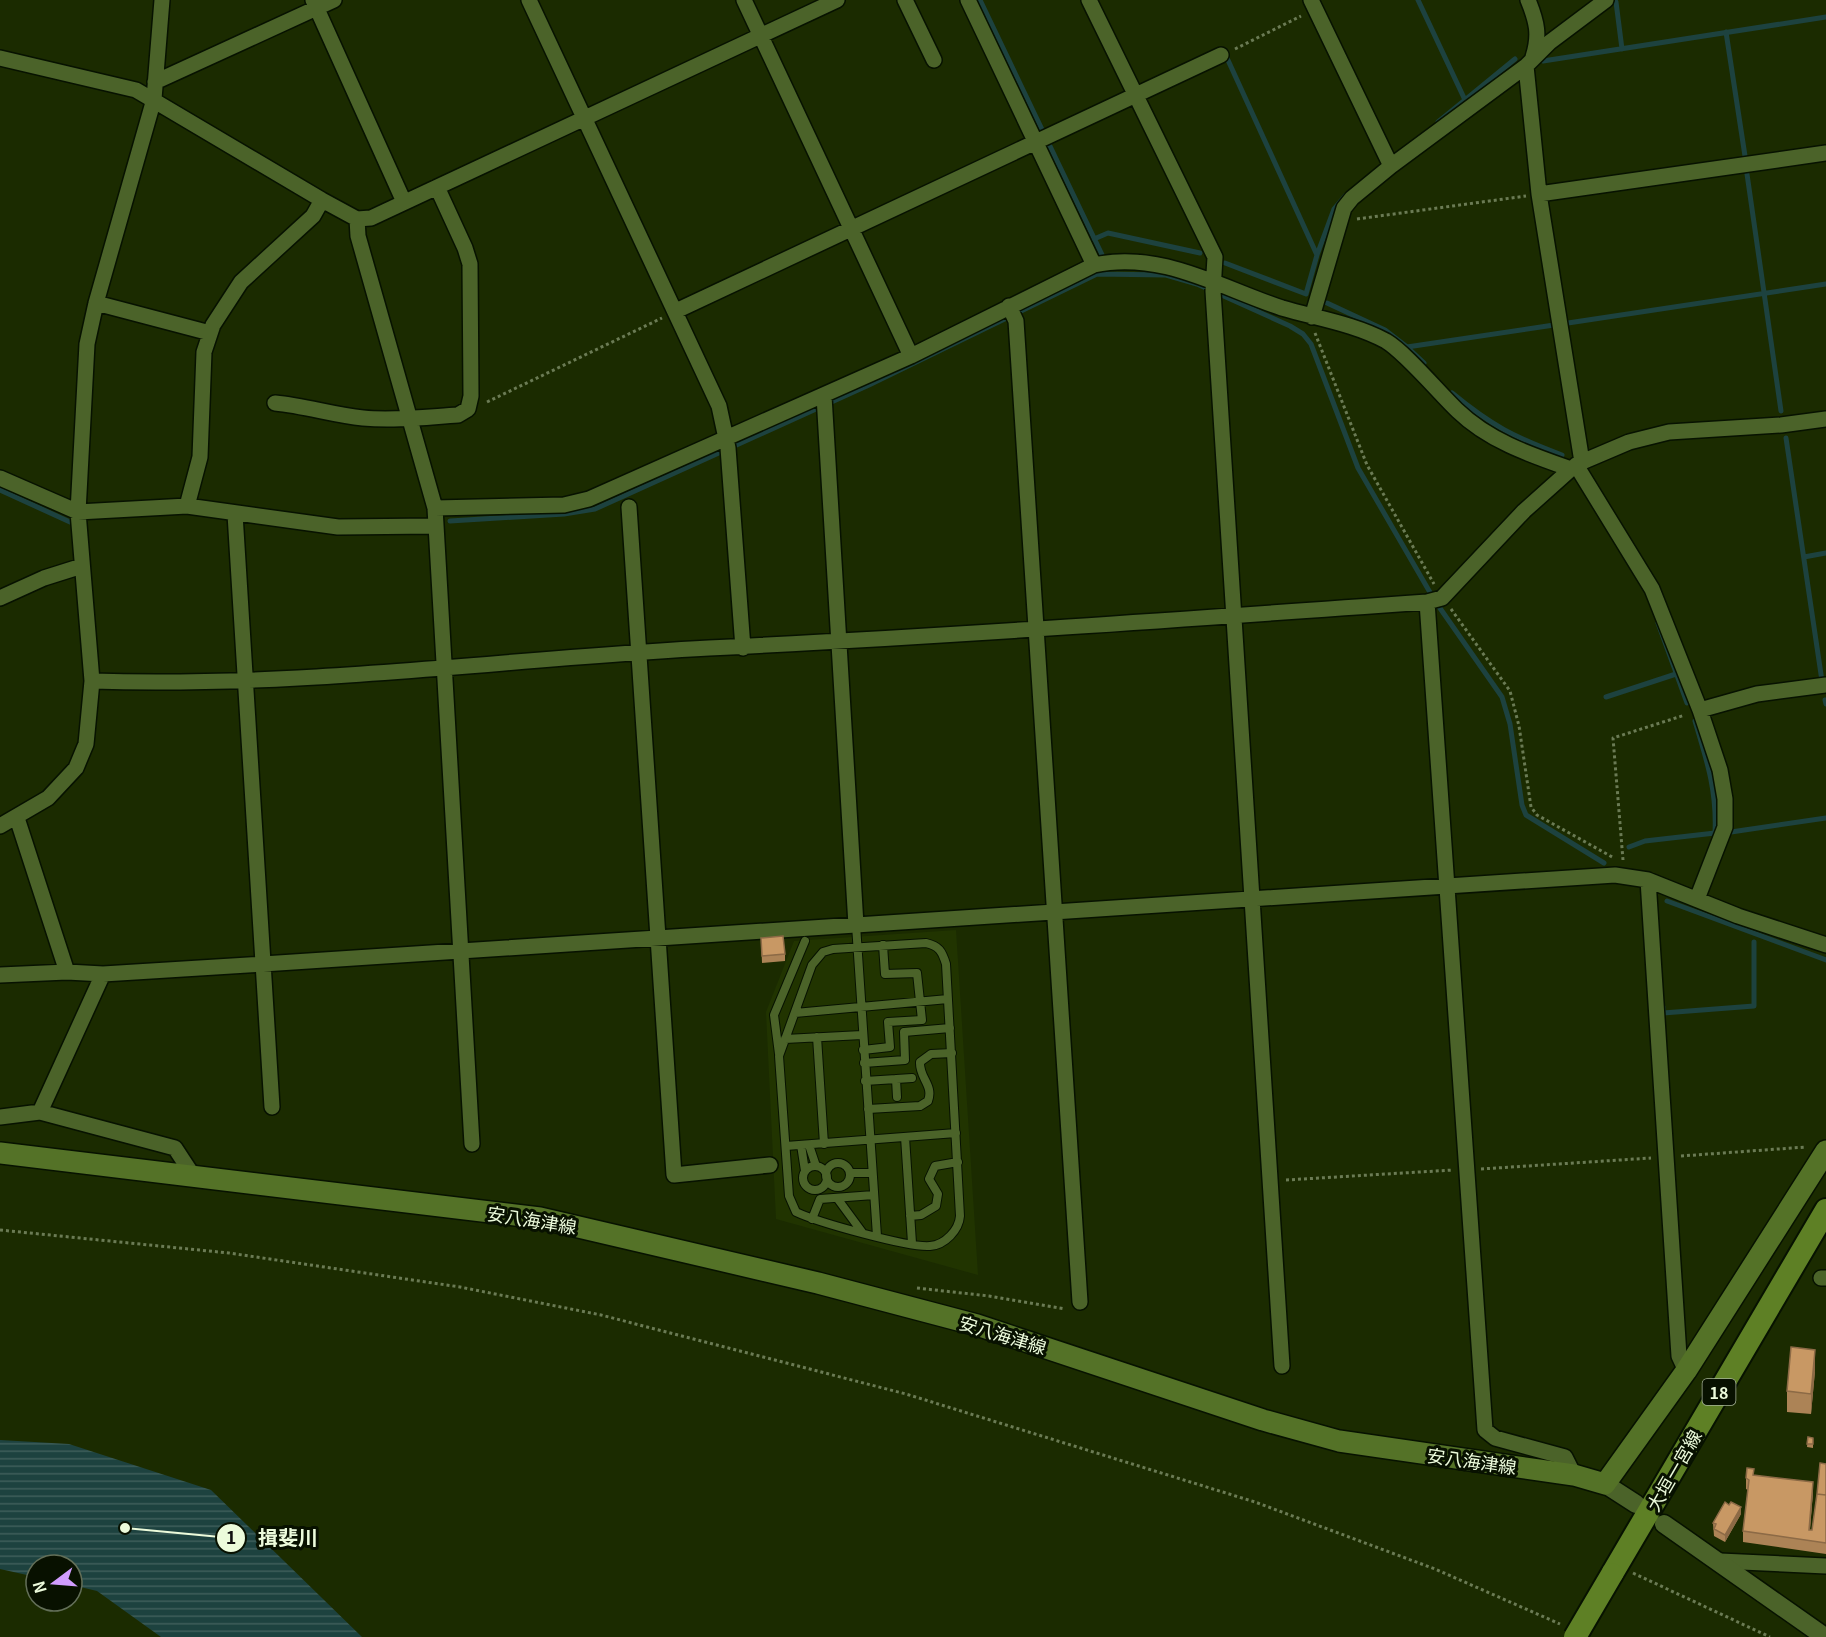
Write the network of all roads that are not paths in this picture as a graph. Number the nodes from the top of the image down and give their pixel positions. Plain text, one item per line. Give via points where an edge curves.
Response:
1 (162, 0) edge
2 (334, 0) edge
3 (529, 0) edge
4 (744, 0) edge
5 (837, 0) edge
6 (905, 0) edge
7 (968, 0) edge
8 (1089, 0) edge
9 (1528, 0) edge
10 (1606, 0) edge
11 (315, 4) edge
12 (1313, 5) edge
13 (761, 35) junction
14 (1221, 55) road end
15 (0, 58) edge
16 (934, 60) dead end
17 (1530, 62) junction
18 (155, 82) junction
19 (1135, 96) junction
20 (154, 99) junction
21 (586, 118) junction
22 (1036, 144) junction
23 (1826, 153) edge
24 (1391, 166) junction
25 (437, 188) junction
26 (1539, 194) junction
27 (322, 200) junction
28 (404, 202) junction
29 (357, 219) junction
30 (852, 230) junction
31 (1094, 265) junction
32 (1214, 280) junction
33 (96, 303) junction
34 (1009, 306) junction
35 (676, 311) junction
36 (1304, 315) junction
37 (210, 333) junction
38 (911, 356) junction
39 (824, 396) junction
40 (275, 403) dead end
41 (410, 418) junction
42 (1826, 418) edge
43 (727, 439) junction
44 (1576, 465) junction
45 (0, 478) edge
46 (187, 506) junction
47 (629, 507) dead end
48 (435, 508) junction
49 (78, 512) junction
50 (235, 514) junction
51 (434, 526) junction
52 (81, 566) junction
53 (0, 598) edge
54 (1435, 600) junction
55 (1233, 616) junction
56 (1034, 628) junction
57 (841, 643) junction
58 (743, 648) junction
59 (639, 654) junction
60 (443, 669) junction
61 (244, 680) junction
62 (92, 681) junction
63 (1826, 685) edge
64 (1700, 710) junction
65 (17, 818) junction
66 (0, 826) edge
67 (1648, 880) junction
68 (1448, 887) junction
69 (1250, 899) junction
70 (1697, 899) junction
71 (1054, 912) junction
72 (856, 925) junction
73 (659, 939) junction
74 (805, 941) dead end
75 (883, 945) junction
76 (1826, 945) edge
77 (855, 947) junction
78 (462, 951) junction
79 (263, 964) junction
80 (68, 972) junction
81 (103, 974) junction
82 (0, 975) edge
83 (948, 999) junction
84 (920, 1002) junction
85 (860, 1008) junction
86 (795, 1013) junction
87 (950, 1028) junction
88 (862, 1035) junction
89 (817, 1037) junction
90 (785, 1039) junction
91 (863, 1050) junction
92 (951, 1053) junction
93 (779, 1056) junction
94 (864, 1064) junction
95 (912, 1078) dead end
96 (896, 1079) junction
97 (866, 1081) junction
98 (897, 1097) dead end
99 (272, 1107) dead end
100 (868, 1109) junction
101 (0, 1111) edge
102 (40, 1112) junction
103 (21, 1115) junction
104 (0, 1117) edge
105 (956, 1133) junction
106 (905, 1137) junction
107 (870, 1140) junction
108 (472, 1143) dead end
109 (824, 1144) junction
110 (805, 1145) junction
111 (786, 1146) junction
112 (1820, 1149) edge
113 (0, 1154) edge
114 (958, 1162) junction
115 (770, 1165) dead end
116 (816, 1166) junction
117 (805, 1171) junction
118 (850, 1173) junction
119 (872, 1173) junction
120 (194, 1177) junction
121 (827, 1177) junction
122 (874, 1195) junction
123 (837, 1197) junction
124 (1826, 1210) edge
125 (910, 1216) junction
126 (812, 1219) junction
127 (862, 1232) junction
128 (877, 1236) junction
129 (912, 1243) junction
130 (1080, 1302) road end
131 (1282, 1366) dead end
132 (1686, 1371) junction
133 (1574, 1475) junction
134 (1605, 1484) junction
135 (1636, 1504) dead end
136 (1664, 1524) dead end
137 (1720, 1561) junction
138 (1826, 1566) edge
139 (1572, 1632) edge
140 (1825, 1637) edge

1 - 18 street
2 - 11 street
3 - 21 street
4 - 13 street
5 - 13 street
6 - 16 street
7 - 22 street
8 - 19 street
9 - 17 street via 1538,24 1539,39
10 - 17 street
11 - 18 street
11 - 28 street
12 - 24 street
13 - 21 street
13 - 30 street
14 - 19 street
15 - 20 street via 136,90
17 - 24 street
17 - 26 street
18 - 20 street
19 - 22 street
19 - 32 street via 1215,257
20 - 27 street
20 - 33 street
21 - 25 street
21 - 35 street
22 - 30 street
22 - 31 street
23 - 26 street
24 - 36 street via 1344,208
25 - 28 street
25 - 41 street via 470,264 471,396 468,409 458,415
26 - 44 street
27 - 29 street
27 - 37 street via 313,216 241,282
28 - 29 street via 370,218
29 - 41 street via 358,236
30 - 35 street
30 - 38 street
31 - 32 street via 1152,264
31 - 34 street
32 - 36 street
32 - 55 street
33 - 37 street
33 - 49 street via 87,344
34 - 38 street
34 - 56 street via 1016,321
35 - 43 street via 719,406
36 - 44 street via 1388,342 1460,414 1505,444
37 - 46 street via 204,352 200,457
38 - 39 street
39 - 43 street
39 - 57 street
40 - 41 street via 365,418
41 - 48 street
42 - 44 street via 1669,432 1629,442
43 - 48 street via 589,499 564,504
43 - 58 street
44 - 54 street
44 - 64 street via 1652,589
45 - 49 street
46 - 49 street
46 - 50 street
47 - 59 street
48 - 51 street
49 - 52 street
50 - 51 street via 338,527
50 - 61 street
51 - 60 street
52 - 53 street
52 - 62 street
54 - 55 street
54 - 68 street
55 - 56 street
55 - 69 street
56 - 57 street
56 - 71 street
57 - 58 street
57 - 72 street
58 - 59 street
59 - 60 street
59 - 73 street
60 - 61 street
60 - 78 street
61 - 62 street via 174,684
61 - 79 street
62 - 65 street via 86,744 76,768 48,798
63 - 64 street via 1757,694
64 - 70 street via 1720,770 1725,827
65 - 66 street
65 - 80 street
67 - 68 street via 1615,875
67 - 70 street
67 - 132 street via 1679,1356
68 - 69 street
68 - 133 street via 1485,1430 1495,1438 1565,1457
69 - 71 street
69 - 131 street
70 - 76 street
71 - 72 street
71 - 130 street
72 - 73 street
72 - 77 lane
73 - 78 street
73 - 115 street via 674,1175
74 - 93 lane via 774,1015
75 - 77 lane
75 - 83 lane via 926,943 942,951
75 - 84 lane via 885,974 917,973
77 - 85 lane
77 - 86 lane via 833,949 816,958
78 - 79 street
78 - 108 street
79 - 81 street
79 - 99 street
80 - 81 street
80 - 82 street
81 - 102 street
83 - 84 lane
83 - 87 lane
84 - 85 lane
84 - 91 lane via 922,1020 888,1022 890,1047
85 - 86 lane
85 - 88 lane
86 - 90 lane
87 - 92 lane
87 - 94 lane via 904,1032 905,1060
88 - 89 lane
88 - 91 lane
89 - 90 lane
89 - 109 lane
90 - 93 lane
91 - 94 lane
92 - 100 lane via 931,1054 920,1062 931,1093 928,1101 920,1106
92 - 105 lane
93 - 111 lane
94 - 97 lane
95 - 96 lane
96 - 97 lane
96 - 98 lane
97 - 100 lane
100 - 107 lane
101 - 103 street
102 - 103 street
102 - 120 street via 176,1148
103 - 104 street
105 - 106 lane
105 - 114 lane
106 - 107 lane
106 - 125 lane
107 - 109 lane
107 - 119 lane
109 - 110 lane
110 - 111 lane
110 - 116 lane
110 - 117 lane
111 - 126 lane via 789,1196 796,1212
112 - 132 main road
113 - 120 main road, 安八海津線
114 - 125 lane via 935,1166 929,1179 938,1194 936,1206 921,1215
114 - 129 lane via 959,1225 939,1244
116 - 117 lane
116 - 121 lane
117 - 121 lane via 804,1183 812,1190 823,1187
118 - 119 lane
118 - 121 lane via 838,1163 828,1169
118 - 121 lane via 847,1184 840,1187 829,1184
119 - 122 lane
120 - 133 main road, 安八海津線 via 540,1218 977,1325 1263,1420 1339,1441
122 - 123 lane
122 - 128 lane
123 - 126 lane via 820,1199
123 - 127 lane
124 - 139 main road, 大垣一宮線 / 18, bridge via 1621,1573
125 - 129 lane
126 - 127 lane
127 - 128 lane
128 - 129 lane
132 - 134 main road
133 - 134 main road, 安八海津線
134 - 135 street
136 - 137 street
137 - 138 street
137 - 140 street

